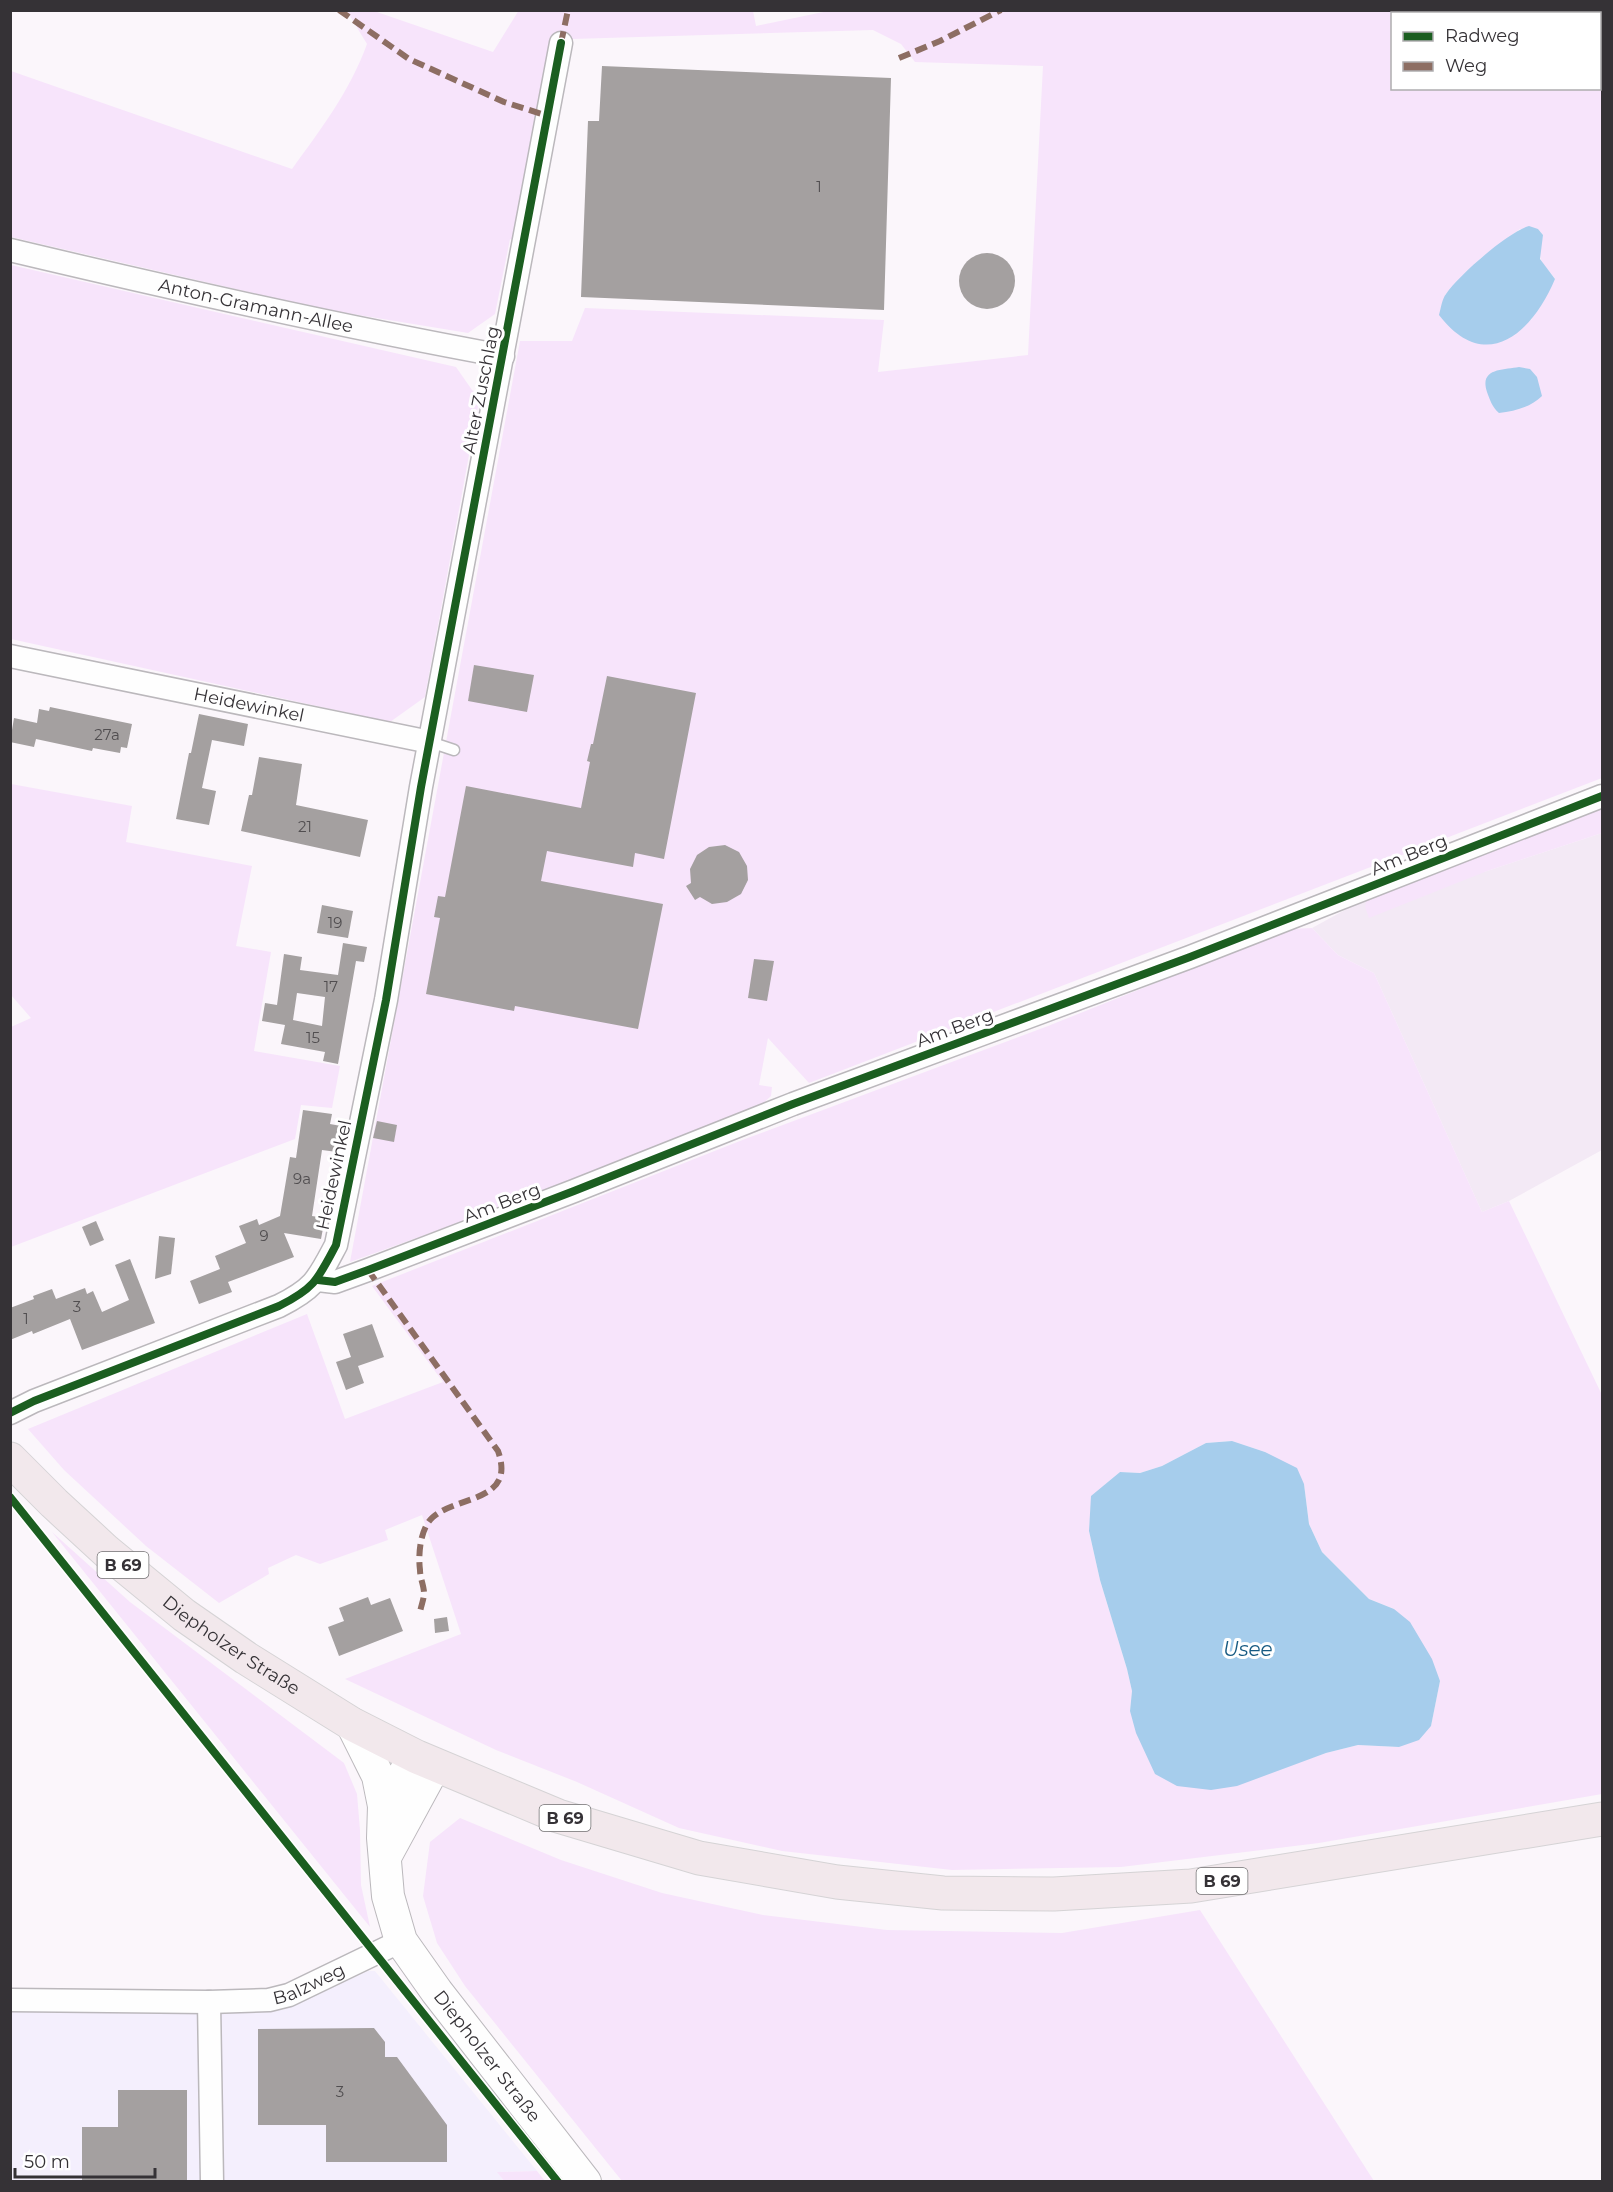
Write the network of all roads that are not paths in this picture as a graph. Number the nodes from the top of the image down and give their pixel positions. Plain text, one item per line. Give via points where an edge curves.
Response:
1 (561, 44) dead end
2 (10, 250) edge
3 (503, 356) junction
4 (10, 656) edge
5 (430, 742) junction
6 (454, 750) dead end
7 (1602, 796) edge
8 (318, 1280) junction
9 (10, 1413) edge
10 (10, 1459) edge
11 (352, 1724) junction
12 (426, 1761) junction
13 (384, 1806) junction
14 (1602, 1818) edge
15 (385, 1858) junction
16 (401, 1941) junction
17 (10, 2000) edge
18 (209, 2002) junction
19 (212, 2181) edge
20 (585, 2181) edge

1 - 3 street, Alter Zuschlag
2 - 3 street, Anton-Gramann-Allee
3 - 5 street, Alter Zuschlag
4 - 5 street, Heidewinkel
5 - 6 lane
5 - 8 street, Heidewinkel via 386,1000 336,1245
7 - 8 street, Am Berg via 379,1266 335,1282
8 - 9 street, Heidewinkel via 279,1306
10 - 11 main road, Diepholzer Straße / B 69 via 106,1551 184,1615
11 - 12 main road, Diepholzer Straße / B 69
11 - 13 main road via 378,1776
12 - 13 main road, Diepholzer Straße via 398,1782
12 - 14 main road, B 69 via 558,1816 699,1858 837,1882 943,1893 1054,1894 1191,1886
12 - 15 main road
13 - 15 main road, Diepholzer Straße
15 - 16 main road, Diepholzer Straße via 388,1896
16 - 18 street, Balzweg via 289,1995 269,2000
16 - 20 main road, Diepholzer Straße
17 - 18 street, Balzweg
18 - 19 street

